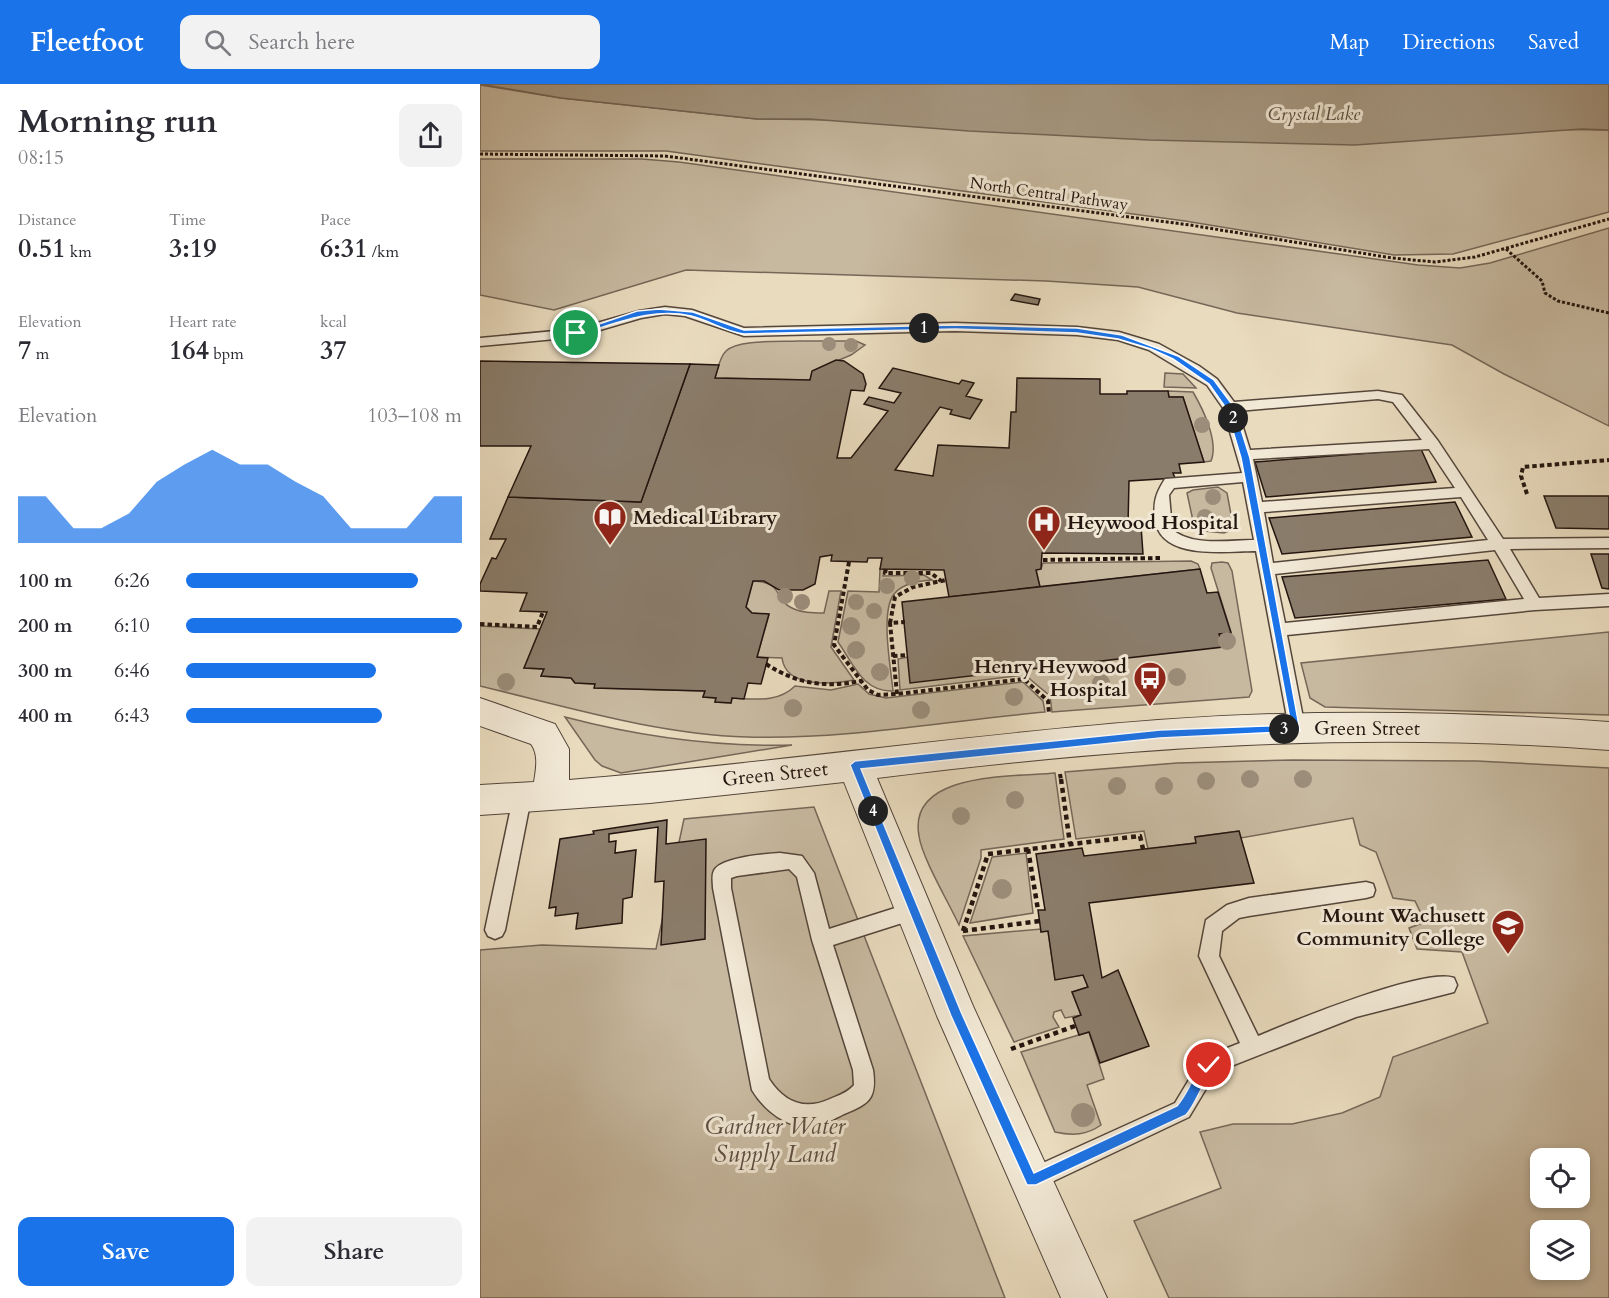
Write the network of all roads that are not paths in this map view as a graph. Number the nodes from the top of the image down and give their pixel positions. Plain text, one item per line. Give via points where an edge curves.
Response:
1 (480, 342) edge
2 (1230, 407) junction
3 (1433, 444) junction
4 (1244, 455) junction
5 (1249, 477) junction
6 (1465, 492) junction
7 (1255, 508) junction
8 (1609, 543) edge
9 (1499, 544) junction
10 (1261, 546) junction
11 (1266, 569) junction
12 (1609, 600) edge
13 (1535, 604) junction
14 (1277, 630) junction
15 (480, 712) edge
16 (1297, 728) junction
17 (1609, 736) edge
18 (855, 765) junction
19 (535, 797) junction
20 (480, 800) edge
21 (1366, 890) dead end
22 (914, 911) junction
23 (495, 930) dead end
24 (822, 940) junction
25 (1446, 985) dead end
26 (1252, 1048) junction
27 (1031, 1180) junction
28 (1084, 1298) edge

1 - 2 lane via 576,333 659,311 693,314 733,330 755,332 955,327 1077,331 1119,336 1154,347 1212,382
2 - 3 lane via 1378,395 1397,398
2 - 4 lane
3 - 4 lane
3 - 6 lane
4 - 5 lane
5 - 7 lane
5 - 10 lane via 1170,483 1162,495 1165,530 1184,543
6 - 7 lane
6 - 9 lane
7 - 10 lane
8 - 9 lane
9 - 11 lane
9 - 13 lane
10 - 11 lane
11 - 14 lane
12 - 13 lane
13 - 14 lane
14 - 16 lane
15 - 19 street via 535,730 549,741 554,758
16 - 17 street, Green Street via 1452,728
16 - 18 street, Green Street via 1160,734
18 - 19 street, Green Street
18 - 22 street
19 - 20 street, Green Street
19 - 23 lane
21 - 26 lane via 1242,909 1213,926 1209,956
22 - 24 lane
22 - 27 street
24 - 24 lane via 805,873 796,862 734,868 722,874 759,1083 774,1102 801,1116 814,1116 853,1101 865,1089 863,1070
25 - 26 lane via 1390,997
26 - 27 lane via 1209,1065 1182,1110
27 - 28 street

